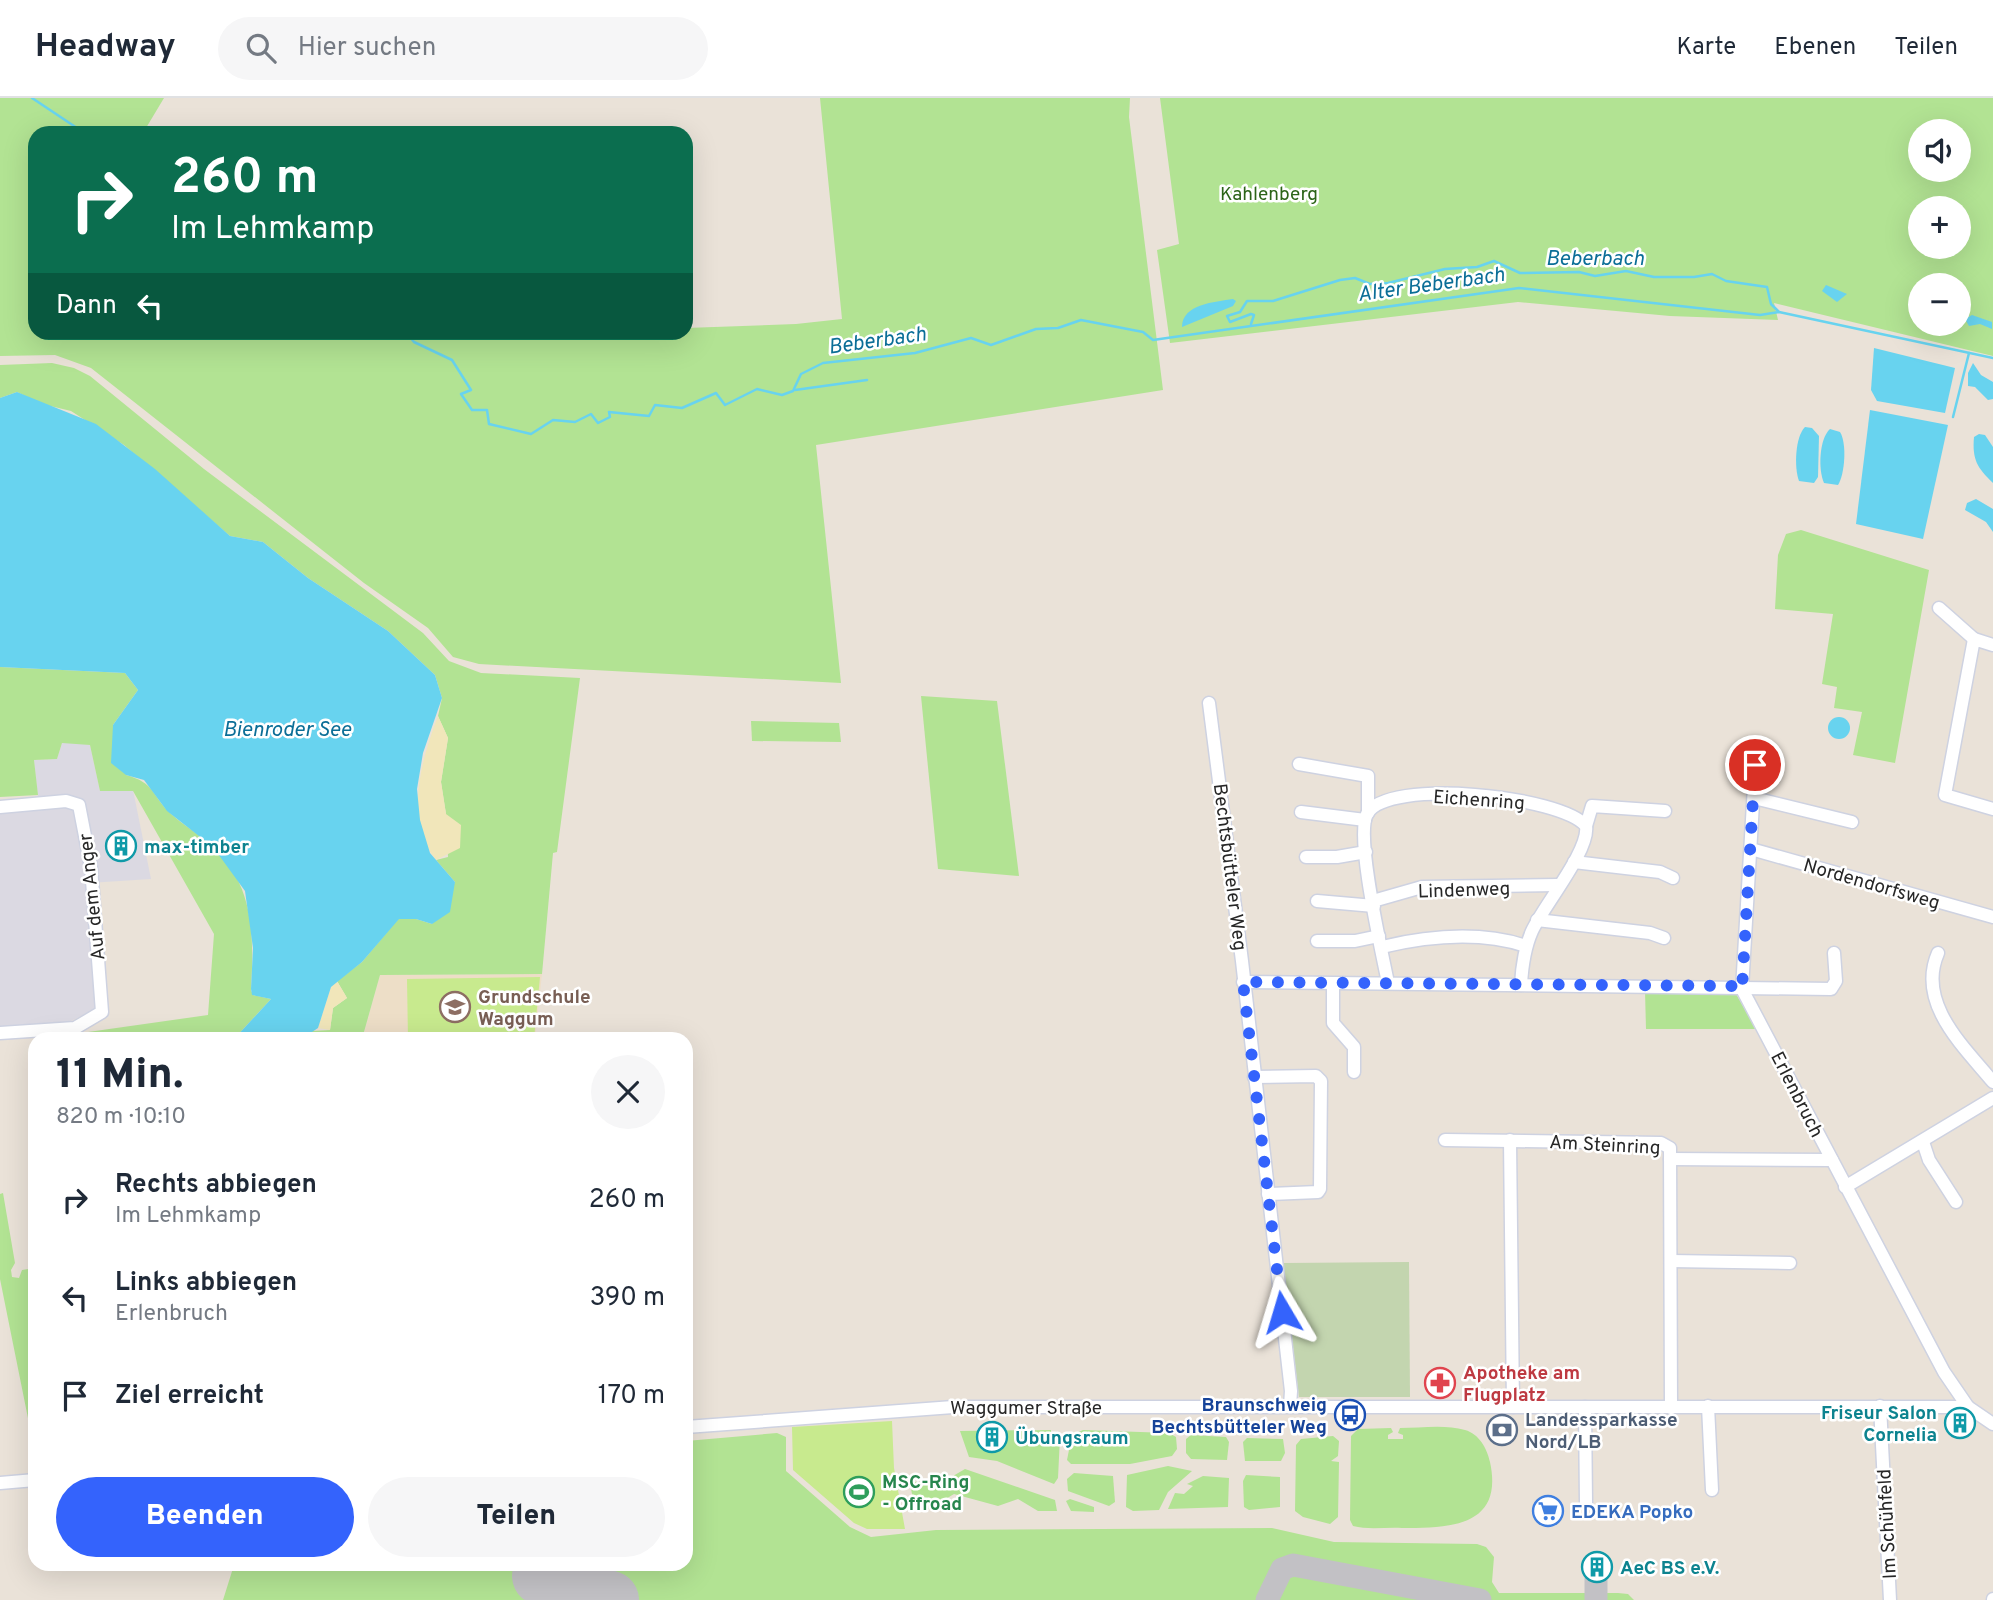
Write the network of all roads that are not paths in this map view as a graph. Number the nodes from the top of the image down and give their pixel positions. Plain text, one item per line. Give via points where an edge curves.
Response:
1 (1938, 608) dead end
2 (1973, 639) junction
3 (1993, 645) edge
4 (1209, 703) dead end
5 (1756, 752) dead end
6 (1299, 764) dead end
7 (1754, 798) junction
8 (0, 807) edge
9 (1993, 809) edge
10 (1665, 811) dead end
11 (1301, 812) dead end
12 (1366, 817) junction
13 (1852, 822) dead end
14 (1586, 826) junction
15 (1751, 849) junction
16 (1366, 852) junction
17 (1306, 857) dead end
18 (1574, 862) junction
19 (1673, 878) dead end
20 (1557, 885) junction
21 (1317, 901) dead end
22 (1373, 903) junction
23 (1993, 917) edge
24 (1537, 920) junction
25 (1664, 938) dead end
26 (1317, 941) dead end
27 (1380, 941) junction
28 (1526, 946) junction
29 (1834, 953) dead end
30 (1938, 953) dead end
31 (1243, 982) junction
32 (1388, 983) junction
33 (1333, 984) junction
34 (1521, 985) junction
35 (1742, 989) junction
36 (59, 1032) edge
37 (0, 1033) edge
38 (28, 1034) edge
39 (1354, 1072) dead end
40 (1254, 1077) junction
41 (1993, 1082) edge
42 (1993, 1098) edge
43 (1445, 1140) dead end
44 (1510, 1140) junction
45 (1923, 1142) junction
46 (1670, 1159) junction
47 (1832, 1160) junction
48 (1845, 1186) junction
49 (1268, 1194) junction
50 (1956, 1202) dead end
51 (1671, 1261) junction
52 (1790, 1263) dead end
53 (1290, 1406) junction
54 (1709, 1406) junction
55 (1880, 1406) junction
56 (1513, 1407) junction
57 (1585, 1407) junction
58 (1968, 1407) junction
59 (1671, 1408) junction
60 (1993, 1424) edge
61 (693, 1426) edge
62 (28, 1481) edge
63 (0, 1483) edge
64 (1712, 1490) dead end
65 (1586, 1503) dead end
66 (1889, 1600) edge

1 - 2 street
2 - 3 street
2 - 9 street via 1945,795
4 - 31 street, Bechtsbütteler Weg
5 - 7 street
6 - 12 street via 1368,776
7 - 13 street
7 - 15 street
8 - 36 street, Auf dem Anger via 66,801 74,802 81,812 91,867 102,1012
10 - 14 street via 1592,806
11 - 12 street
12 - 14 street, Eichenring via 1378,804 1400,797 1474,796 1551,807
12 - 16 street
14 - 18 street via 1584,845
15 - 23 street, Nordendorfsweg
15 - 35 street
16 - 17 street
16 - 22 street
18 - 19 street via 1660,872
18 - 20 street
20 - 22 street, Lindenweg via 1422,887
20 - 24 street
21 - 22 street
22 - 27 street
24 - 25 street
24 - 28 street
26 - 27 street
27 - 28 street via 1486,937
27 - 32 street
28 - 34 street
29 - 35 street via 1836,981 1831,989
30 - 41 street via 1933,981 1942,1017
31 - 33 street
31 - 40 street, Bechtsbütteler Weg
32 - 33 street
32 - 34 street
33 - 39 street via 1333,1023 1354,1047
34 - 35 street
35 - 47 street, Erlenbruch
37 - 38 street
40 - 49 street, Bechtsbütteler Weg
40 - 49 street via 1316,1076 1321,1081 1320,1189
42 - 45 street
43 - 44 street, Am Steinring
44 - 46 street, Am Steinring via 1661,1143 1670,1148
44 - 56 street
45 - 48 street
45 - 50 street
46 - 47 street
46 - 51 street, Am Steinring
47 - 48 street, Erlenbruch
48 - 58 street, Erlenbruch via 1955,1393
49 - 53 street, Bechtsbütteler Weg
51 - 52 street
51 - 59 street, Am Steinring
53 - 56 street, Waggumer Straße
53 - 61 street, Waggumer Straße via 923,1408
54 - 55 street, Waggumer Straße
54 - 59 street, Waggumer Straße
54 - 64 street
55 - 58 street, Waggumer Straße
55 - 66 street, Im Schühfeld
56 - 57 street, Waggumer Straße
57 - 59 street, Waggumer Straße
57 - 65 street
58 - 60 street
62 - 63 street

